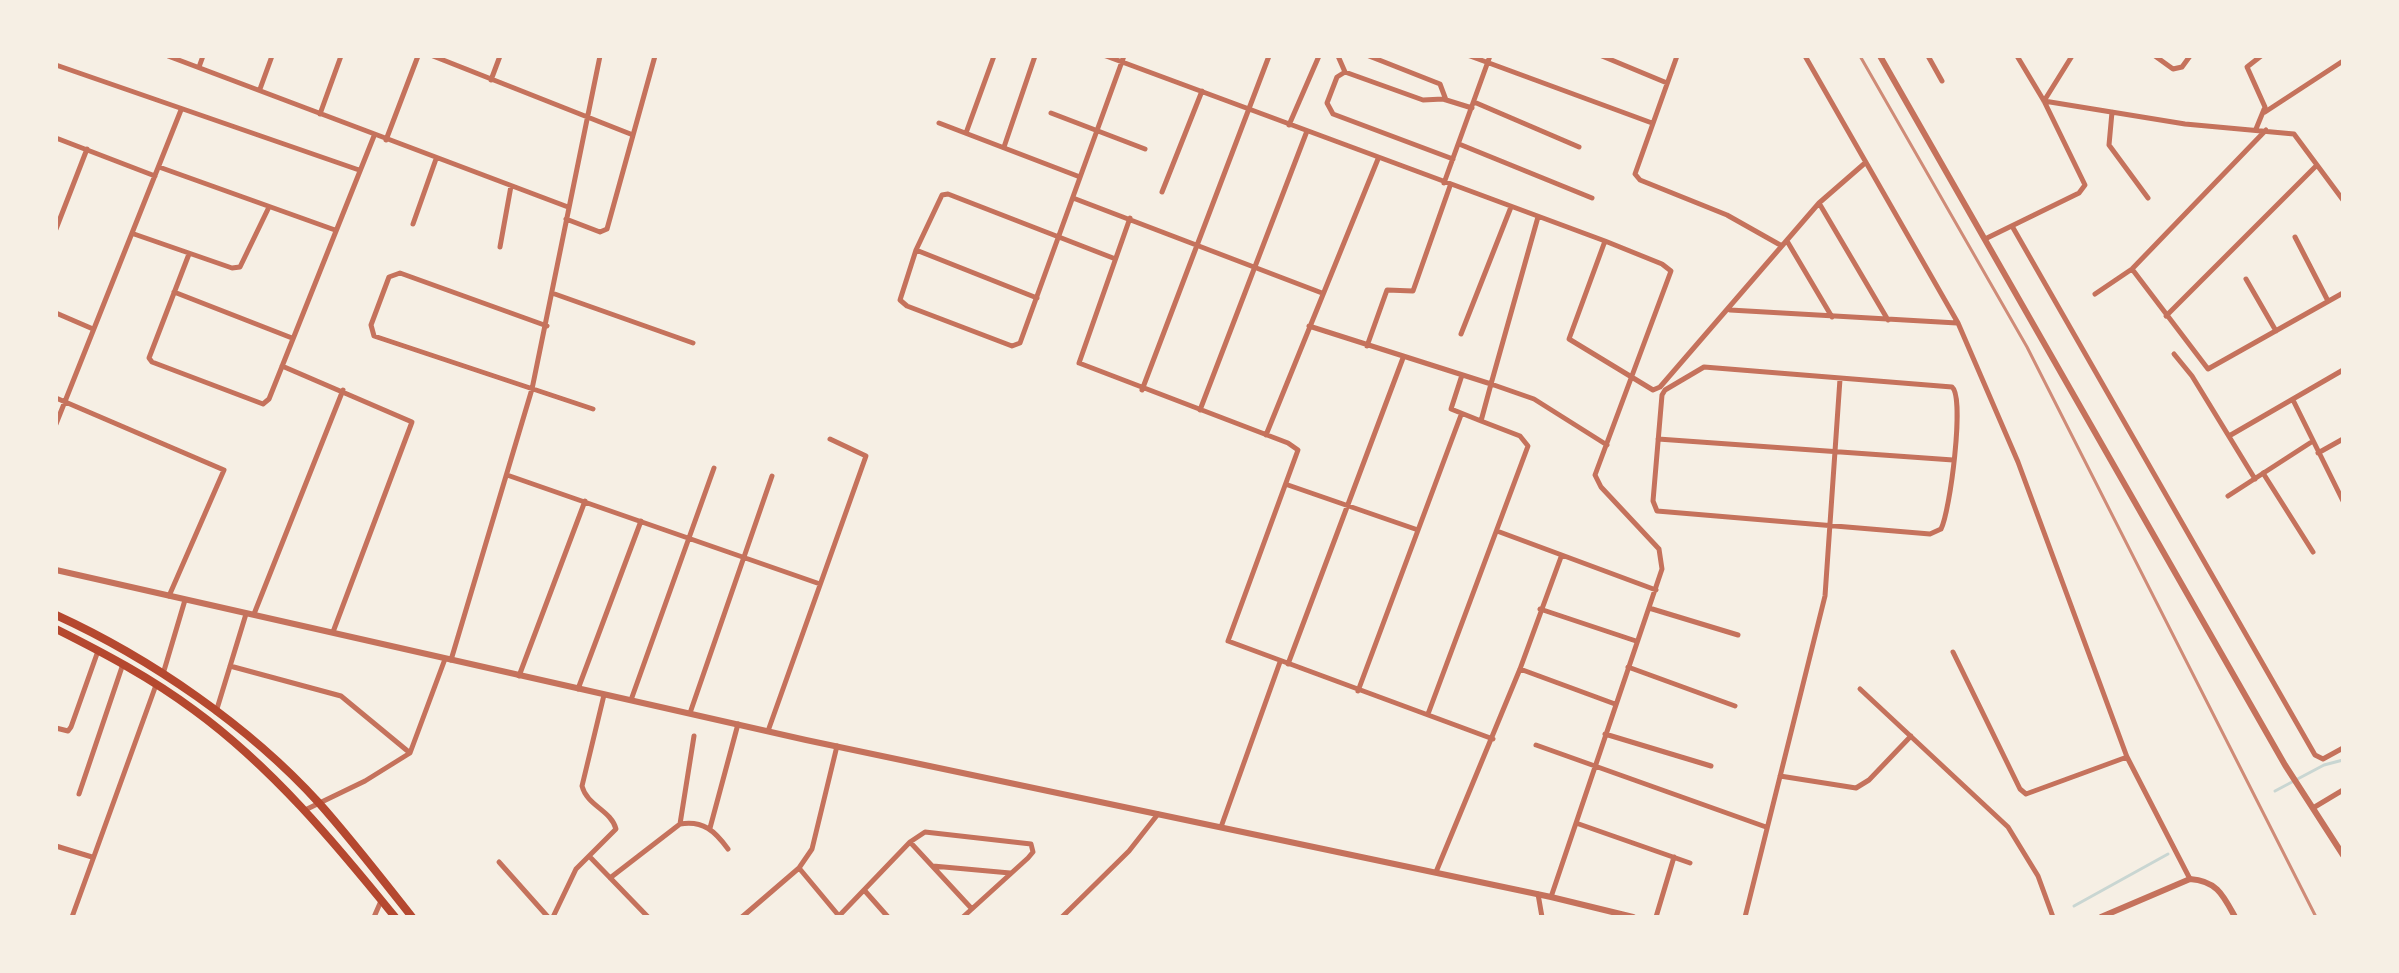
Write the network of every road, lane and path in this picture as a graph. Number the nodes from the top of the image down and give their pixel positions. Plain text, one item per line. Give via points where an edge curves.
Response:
1 (168, 56) edge
2 (203, 56) edge
3 (272, 56) edge
4 (341, 56) edge
5 (418, 56) edge
6 (433, 56) edge
7 (500, 56) edge
8 (600, 56) edge
9 (655, 56) edge
10 (994, 56) edge
11 (1035, 56) edge
12 (1106, 56) edge
13 (1269, 56) edge
14 (1319, 56) edge
15 (1338, 56) edge
16 (1369, 56) edge
17 (1470, 56) edge
18 (1602, 56) edge
19 (1677, 56) edge
20 (1805, 56) edge
21 (1880, 56) edge
22 (1928, 56) edge
23 (2017, 56) edge
24 (2072, 56) edge
25 (2155, 56) edge
26 (2190, 56) edge
27 (2261, 56) edge
28 (1123, 59) edge
29 (1489, 59) edge
30 (2343, 61) edge
31 (56, 65) edge
32 (199, 67) junction
33 (1345, 72) junction
34 (491, 80) junction
35 (1942, 81) dead end
36 (1667, 83) junction
37 (260, 89) junction
38 (1202, 91) junction
39 (1446, 100) junction
40 (2044, 101) junction
41 (1473, 105) junction
42 (1247, 109) junction
43 (181, 110) junction
44 (2112, 112) junction
45 (2265, 112) junction
46 (1051, 113) dead end
47 (320, 114) junction
48 (586, 118) junction
49 (939, 123) dead end
50 (1652, 123) junction
51 (1289, 125) junction
52 (2256, 130) junction
53 (2266, 130) junction
54 (1097, 131) junction
55 (1307, 131) junction
56 (966, 133) junction
57 (633, 135) junction
58 (374, 136) junction
59 (56, 138) edge
60 (386, 140) junction
61 (1459, 144) junction
62 (1004, 147) junction
63 (1579, 147) dead end
64 (87, 149) junction
65 (1145, 149) dead end
66 (436, 159) junction
67 (1378, 159) junction
68 (1453, 159) junction
69 (1865, 163) junction
70 (2317, 165) junction
71 (159, 167) junction
72 (359, 170) junction
73 (155, 176) junction
74 (1080, 177) junction
75 (1448, 184) junction
76 (511, 186) junction
77 (1162, 192) dead end
78 (2342, 196) edge
79 (1073, 198) junction
80 (1592, 198) dead end
81 (2148, 198) dead end
82 (1819, 203) junction
83 (269, 207) junction
84 (568, 207) junction
85 (1511, 207) junction
86 (1538, 217) junction
87 (1130, 218) junction
88 (566, 219) junction
89 (413, 224) dead end
90 (2012, 226) junction
91 (56, 229) edge
92 (335, 230) junction
93 (134, 234) junction
94 (1057, 237) junction
95 (2295, 237) dead end
96 (1985, 239) junction
97 (1605, 241) junction
98 (1785, 243) junction
99 (1195, 245) junction
100 (500, 247) dead end
101 (916, 250) junction
102 (189, 254) junction
103 (1113, 258) junction
104 (1254, 268) junction
105 (2132, 269) junction
106 (2246, 279) dead end
107 (173, 292) junction
108 (552, 293) junction
109 (1322, 293) junction
110 (2343, 293) edge
111 (2095, 294) dead end
112 (1037, 298) junction
113 (2328, 301) junction
114 (1730, 310) junction
115 (56, 313) edge
116 (2166, 316) junction
117 (1832, 317) junction
118 (1888, 321) junction
119 (1958, 323) junction
120 (547, 326) junction
121 (1309, 326) junction
122 (93, 329) junction
123 (2276, 331) junction
124 (1461, 334) dead end
125 (292, 338) junction
126 (693, 343) dead end
127 (1367, 346) junction
128 (2174, 354) dead end
129 (1403, 358) junction
130 (282, 366) junction
131 (2343, 370) edge
132 (1462, 375) junction
133 (1633, 378) junction
134 (1840, 379) junction
135 (1491, 384) junction
136 (532, 389) junction
137 (343, 390) junction
138 (1142, 390) junction
139 (56, 398) edge
140 (2293, 400) junction
141 (65, 402) junction
142 (593, 409) dead end
143 (1200, 410) junction
144 (1461, 415) junction
145 (1481, 421) junction
146 (56, 424) edge
147 (1266, 435) junction
148 (2229, 436) junction
149 (830, 439) dead end
150 (1658, 439) junction
151 (2343, 439) edge
152 (2313, 441) junction
153 (1607, 445) junction
154 (1837, 449) junction
155 (2318, 453) junction
156 (1953, 460) junction
157 (714, 468) dead end
158 (2263, 473) junction
159 (507, 475) junction
160 (772, 476) dead end
161 (2255, 479) junction
162 (1288, 485) junction
163 (2228, 496) dead end
164 (585, 501) junction
165 (2343, 501) edge
166 (1347, 506) junction
167 (641, 521) junction
168 (1830, 527) junction
169 (1418, 530) junction
170 (1497, 531) junction
171 (687, 539) junction
172 (2313, 552) dead end
173 (743, 557) junction
174 (1561, 557) junction
175 (56, 570) edge
176 (820, 584) junction
177 (1656, 590) junction
178 (169, 596) junction
179 (185, 600) junction
180 (1649, 608) junction
181 (1540, 609) junction
182 (250, 614) junction
183 (56, 615) edge
184 (56, 629) edge
185 (333, 632) junction
186 (1738, 635) dead end
187 (1636, 641) junction
188 (98, 650) junction
189 (1953, 652) dead end
190 (448, 660) junction
191 (1280, 662) junction
192 (123, 664) junction
193 (1288, 664) junction
194 (230, 666) junction
195 (1628, 667) junction
196 (1520, 669) junction
197 (163, 674) junction
198 (519, 676) junction
199 (157, 684) junction
200 (578, 689) junction
201 (1860, 689) dead end
202 (1358, 691) junction
203 (604, 695) junction
204 (631, 700) junction
205 (1615, 704) junction
206 (1735, 706) dead end
207 (216, 713) junction
208 (690, 713) junction
209 (1428, 714) junction
210 (738, 724) junction
211 (56, 728) edge
212 (768, 731) junction
213 (1605, 734) junction
214 (694, 736) dead end
215 (1911, 736) junction
216 (1493, 739) junction
217 (1536, 745) dead end
218 (837, 746) junction
219 (2343, 748) edge
220 (410, 753) junction
221 (2127, 757) junction
222 (1711, 766) dead end
223 (1594, 767) junction
224 (1780, 776) junction
225 (2343, 790) edge
226 (79, 794) dead end
227 (318, 803) junction
228 (2312, 809) junction
229 (305, 810) junction
230 (1158, 813) junction
231 (1576, 823) junction
232 (680, 824) junction
233 (1221, 827) junction
234 (1766, 827) junction
235 (710, 828) junction
236 (910, 842) junction
237 (56, 846) edge
238 (728, 849) dead end
239 (2343, 855) edge
240 (589, 856) junction
241 (92, 857) junction
242 (1674, 857) junction
243 (499, 862) dead end
244 (1690, 863) dead end
245 (932, 866) junction
246 (799, 868) junction
247 (1436, 872) junction
248 (1011, 873) junction
249 (610, 878) junction
250 (2190, 879) junction
251 (865, 891) junction
252 (1538, 894) junction
253 (1551, 897) junction
254 (381, 900) junction
255 (751, 909) junction
256 (972, 909) junction
257 (839, 916) edge
258 (72, 917) edge
259 (374, 917) edge
260 (395, 917) edge
261 (412, 917) edge
262 (551, 917) edge
263 (648, 917) edge
264 (742, 917) edge
265 (757, 917) edge
266 (888, 917) edge
267 (963, 917) edge
268 (1062, 917) edge
269 (1542, 917) edge
270 (1633, 917) edge
271 (1656, 917) edge
272 (1745, 917) edge
273 (2053, 917) edge
274 (2101, 917) edge
275 (2235, 917) edge

1 - 32 street
2 - 32 street
3 - 37 street
4 - 47 street
5 - 60 street
6 - 34 street
7 - 34 street
8 - 48 street
9 - 57 street
10 - 56 street
11 - 62 street
12 - 28 street
13 - 42 street
14 - 51 street
15 - 33 street
16 - 39 street via 1440,84
17 - 29 street
18 - 36 street
19 - 36 street
20 - 69 street
21 - 96 street
22 - 35 street
23 - 40 street
24 - 40 street
25 - 26 street via 2173,69
27 - 45 street via 2247,67
28 - 38 street
28 - 54 street
29 - 41 street
29 - 50 street
30 - 45 street
31 - 43 street
32 - 37 street
33 - 39 street via 1423,100
33 - 68 street via 1337,77 1329,111
34 - 48 street
36 - 50 street
37 - 47 street
38 - 42 street
38 - 77 street
39 - 41 street
40 - 44 street
40 - 90 street via 2085,185 2079,193
41 - 61 street
41 - 63 street
42 - 51 street
42 - 99 street
43 - 71 street
43 - 72 street
44 - 52 street
44 - 81 street via 2109,145
45 - 52 street
46 - 54 street
47 - 58 street
48 - 57 street
48 - 84 street
49 - 56 street
50 - 98 street via 1636,163 1640,180
51 - 55 street
52 - 53 street
53 - 70 street via 2294,134
53 - 105 street
54 - 65 street
54 - 74 street
55 - 67 street
55 - 104 street
56 - 62 street
57 - 88 street via 605,232
58 - 60 street
58 - 72 street
59 - 64 street
60 - 66 street
61 - 68 street
61 - 80 street
62 - 74 street
64 - 73 street
64 - 91 street
66 - 76 street
66 - 89 street
67 - 75 street
67 - 109 street
68 - 75 street
69 - 82 street
69 - 119 street
70 - 78 street
70 - 116 street
71 - 73 street
71 - 83 street
72 - 92 street
73 - 93 street
74 - 79 street
75 - 85 street
75 - 127 street via 1413,291 1387,290
76 - 84 street
76 - 100 street
79 - 87 street
79 - 94 street
82 - 98 street
82 - 118 street
83 - 92 street
83 - 102 street via 240,267
84 - 88 street
85 - 86 street
85 - 124 street
86 - 97 street
86 - 135 street
87 - 99 street
87 - 103 street
88 - 108 street
90 - 96 street
90 - 219 street via 2315,755 2323,759
92 - 125 street
93 - 102 street
93 - 122 street
94 - 101 street via 942,195
94 - 103 street
94 - 112 street
95 - 113 street
96 - 228 street
97 - 133 street via 1569,339
97 - 133 street via 1671,271
98 - 114 street
98 - 117 street
99 - 104 street
99 - 138 street
101 - 112 street
101 - 112 street via 900,294 907,306 1017,346
102 - 107 street
103 - 138 street via 1079,363
104 - 109 street
104 - 143 street
105 - 111 street
105 - 116 street
106 - 123 street
107 - 125 street
107 - 130 street via 149,352 152,362 263,404
108 - 120 street
108 - 126 street
109 - 121 street
110 - 113 street
113 - 123 street
114 - 117 street
114 - 133 street via 1660,387 1653,390
115 - 122 street
116 - 123 street via 2208,369
117 - 118 street
118 - 119 street
119 - 221 street via 2018,462
120 - 136 street
120 - 136 street via 400,273 389,277 371,325 374,336
121 - 127 street
121 - 147 street
122 - 141 street
125 - 130 street
127 - 129 street
128 - 148 street
129 - 132 street
129 - 166 street
130 - 137 street
131 - 140 street
132 - 135 street
132 - 144 street via 1450,404
133 - 153 street
134 - 150 street via 1699,368 1665,390
134 - 154 street
134 - 156 street via 1952,387 1959,398
135 - 145 street
135 - 153 street via 1534,399
136 - 142 street
136 - 159 street
137 - 182 street
137 - 185 street via 412,422
138 - 143 street
139 - 141 street
140 - 148 street
140 - 152 street
141 - 146 street
141 - 178 street via 224,470
143 - 147 street
144 - 145 street
144 - 169 street
145 - 170 street via 1520,436 1528,446
147 - 162 street via 1298,450
148 - 161 street
149 - 176 street via 866,456
150 - 154 street
150 - 168 street via 1653,501 1657,511
151 - 155 street
152 - 155 street
152 - 158 street
153 - 177 street via 1596,469 1597,482 1659,549 1662,569
154 - 156 street
154 - 168 street
155 - 165 street
156 - 168 street via 1945,521 1936,533
157 - 171 street
158 - 161 street
158 - 172 street
159 - 164 street
159 - 190 street
160 - 173 street
161 - 163 street
162 - 166 street
162 - 191 street via 1228,637 1230,644
164 - 167 street
164 - 198 street
166 - 169 street
166 - 193 street
167 - 171 street
167 - 200 street
168 - 224 street via 1823,607
169 - 202 street
170 - 174 street
170 - 209 street
171 - 173 street
171 - 204 street
173 - 176 street
173 - 208 street
174 - 177 street
174 - 181 street
175 - 178 street
176 - 212 street
177 - 180 street
178 - 179 street
179 - 182 street
179 - 197 street
180 - 186 street
180 - 187 street
181 - 187 street
181 - 196 street
182 - 185 street
182 - 194 street
183 - 197 main road
184 - 188 main road
185 - 190 street
187 - 195 street
188 - 192 main road
188 - 211 street via 71,727
189 - 221 street via 2026,794
190 - 198 street
190 - 220 street
191 - 193 street
191 - 233 street
192 - 199 main road
192 - 226 street
193 - 202 street
194 - 207 street
194 - 220 street via 341,696
195 - 205 street
195 - 206 street
196 - 205 street
196 - 216 street
197 - 207 main road
198 - 200 street
199 - 229 main road via 232,741
199 - 241 street
200 - 203 street
201 - 215 street
202 - 209 street
203 - 204 street
203 - 240 street via 582,786 616,829
204 - 208 street
205 - 213 street
207 - 227 main road
208 - 210 street
209 - 216 street
210 - 212 street
210 - 235 street
212 - 218 street
213 - 222 street
213 - 223 street
214 - 232 street
215 - 224 street via 1856,788
215 - 273 street via 2008,827 2038,876
216 - 247 street
217 - 223 street
218 - 230 street
218 - 246 street via 820,826
220 - 227 street
221 - 250 street
223 - 231 street
223 - 234 street
224 - 234 street
225 - 228 street
227 - 229 street
227 - 261 main road
228 - 239 street
229 - 254 main road
230 - 233 street
230 - 268 street via 1129,851
231 - 242 street
231 - 253 street
232 - 235 street
232 - 249 street
233 - 247 street
234 - 272 street
235 - 238 street
236 - 245 street
236 - 248 street via 931,831 1031,844 1033,852
236 - 251 street
237 - 241 street
240 - 249 street
240 - 262 street
241 - 258 street
242 - 244 street
242 - 271 street
243 - 262 street
245 - 248 street
245 - 256 street
246 - 255 street
246 - 257 street
247 - 252 street
248 - 256 street
249 - 263 street
250 - 274 street
250 - 275 street via 2205,880 2221,890
251 - 257 street
251 - 266 street
252 - 253 street
252 - 269 street
253 - 270 street
254 - 259 street
254 - 260 main road
255 - 264 street
255 - 265 street
256 - 267 street

